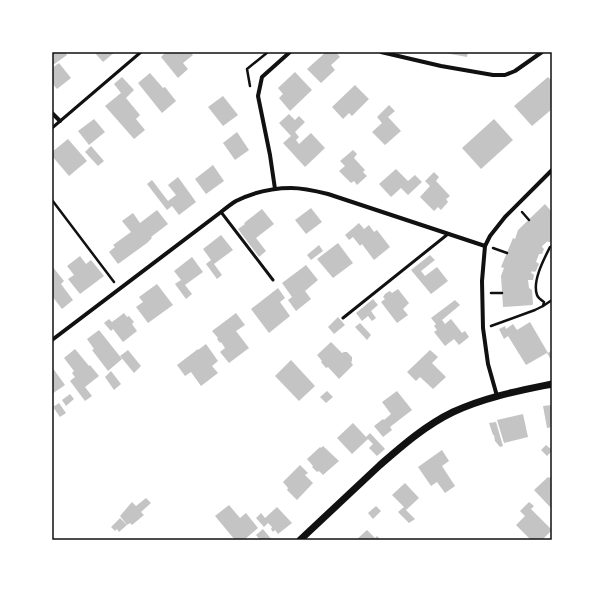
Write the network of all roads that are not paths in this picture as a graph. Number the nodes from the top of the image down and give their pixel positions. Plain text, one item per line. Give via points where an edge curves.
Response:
1 (141, 52) edge
2 (290, 52) edge
3 (381, 52) edge
4 (542, 52) edge
5 (52, 113) edge
6 (60, 121) junction
7 (52, 128) edge
8 (552, 170) edge
9 (274, 189) junction
10 (221, 212) junction
11 (448, 234) junction
12 (485, 246) junction
13 (273, 280) dead end
14 (343, 318) dead end
15 (52, 340) edge
16 (552, 384) edge
17 (497, 396) junction
18 (300, 540) edge

1 - 6 lane
2 - 9 street via 262,77 258,96
3 - 4 street via 441,66 505,75 516,71
5 - 6 street
6 - 7 lane
8 - 12 street via 505,217
9 - 10 street via 236,201
9 - 11 street via 291,188 328,194
10 - 13 lane
10 - 15 street
11 - 12 street
11 - 14 lane
12 - 17 street via 482,281 483,328 488,364
16 - 17 street
17 - 18 street via 452,412 420,432

